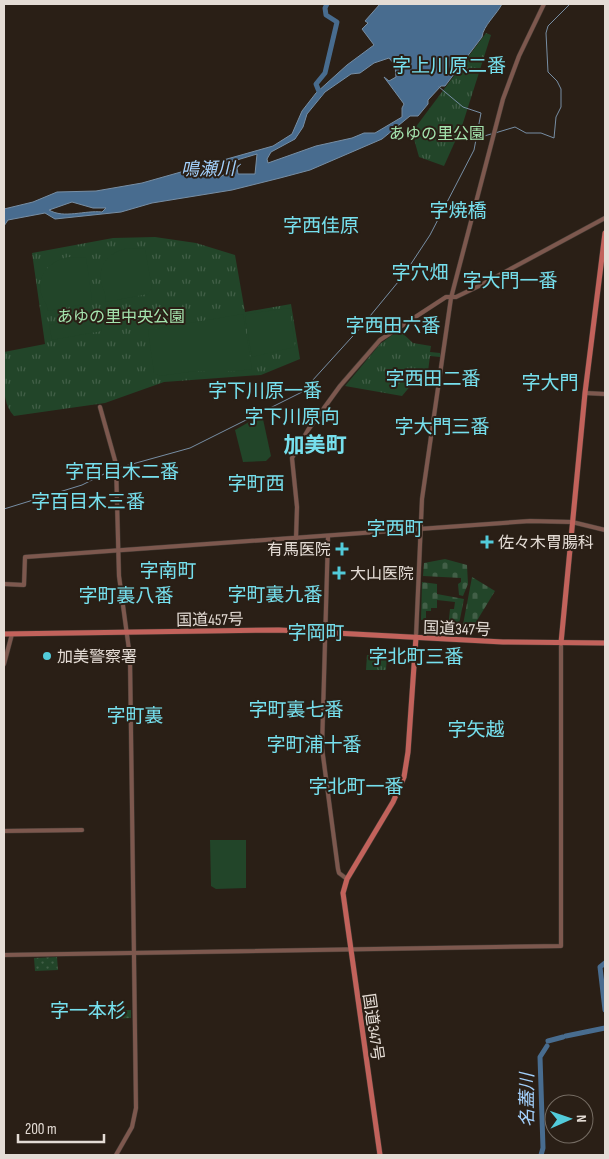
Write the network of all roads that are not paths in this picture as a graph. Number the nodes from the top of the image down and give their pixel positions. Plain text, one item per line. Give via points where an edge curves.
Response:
1 (544, 4) edge
2 (605, 218) edge
3 (605, 232) edge
4 (451, 298) junction
5 (585, 393) junction
6 (605, 394) edge
7 (100, 407) dead end
8 (572, 522) junction
9 (420, 530) junction
10 (605, 530) edge
11 (328, 537) junction
12 (296, 539) junction
13 (118, 551) junction
14 (4, 584) edge
15 (128, 631) junction
16 (325, 632) junction
17 (4, 634) edge
18 (12, 634) junction
19 (416, 637) junction
20 (561, 643) junction
21 (605, 643) edge
22 (4, 664) edge
23 (82, 830) dead end
24 (4, 832) edge
25 (347, 879) junction
26 (350, 948) junction
27 (133, 953) junction
28 (4, 955) edge
29 (118, 1155) edge
30 (380, 1155) edge

1 - 4 street via 510,79
2 - 4 street
3 - 5 highway
4 - 9 street
4 - 12 street via 446,297 380,340 308,430 292,458 297,507
5 - 6 street
5 - 8 highway
7 - 13 street via 116,464
8 - 9 street
8 - 10 street
8 - 20 highway
9 - 11 street
9 - 19 street
11 - 12 street
11 - 16 street
12 - 13 street
13 - 14 street via 25,557 24,585
13 - 15 street
15 - 16 highway, 国道457号
15 - 18 highway, 国道457号
15 - 27 street
16 - 19 highway, 国道457号
16 - 25 street via 323,757 338,869
17 - 18 highway, 国道457号
18 - 22 street
19 - 20 highway, 国道347号
19 - 25 highway, 国道347号 via 404,778
20 - 21 highway
20 - 26 street via 561,946
23 - 24 street
25 - 26 highway, 国道347号 via 343,900
26 - 27 street
26 - 30 highway, 国道347号
27 - 28 street
27 - 29 street via 136,1108 132,1127

